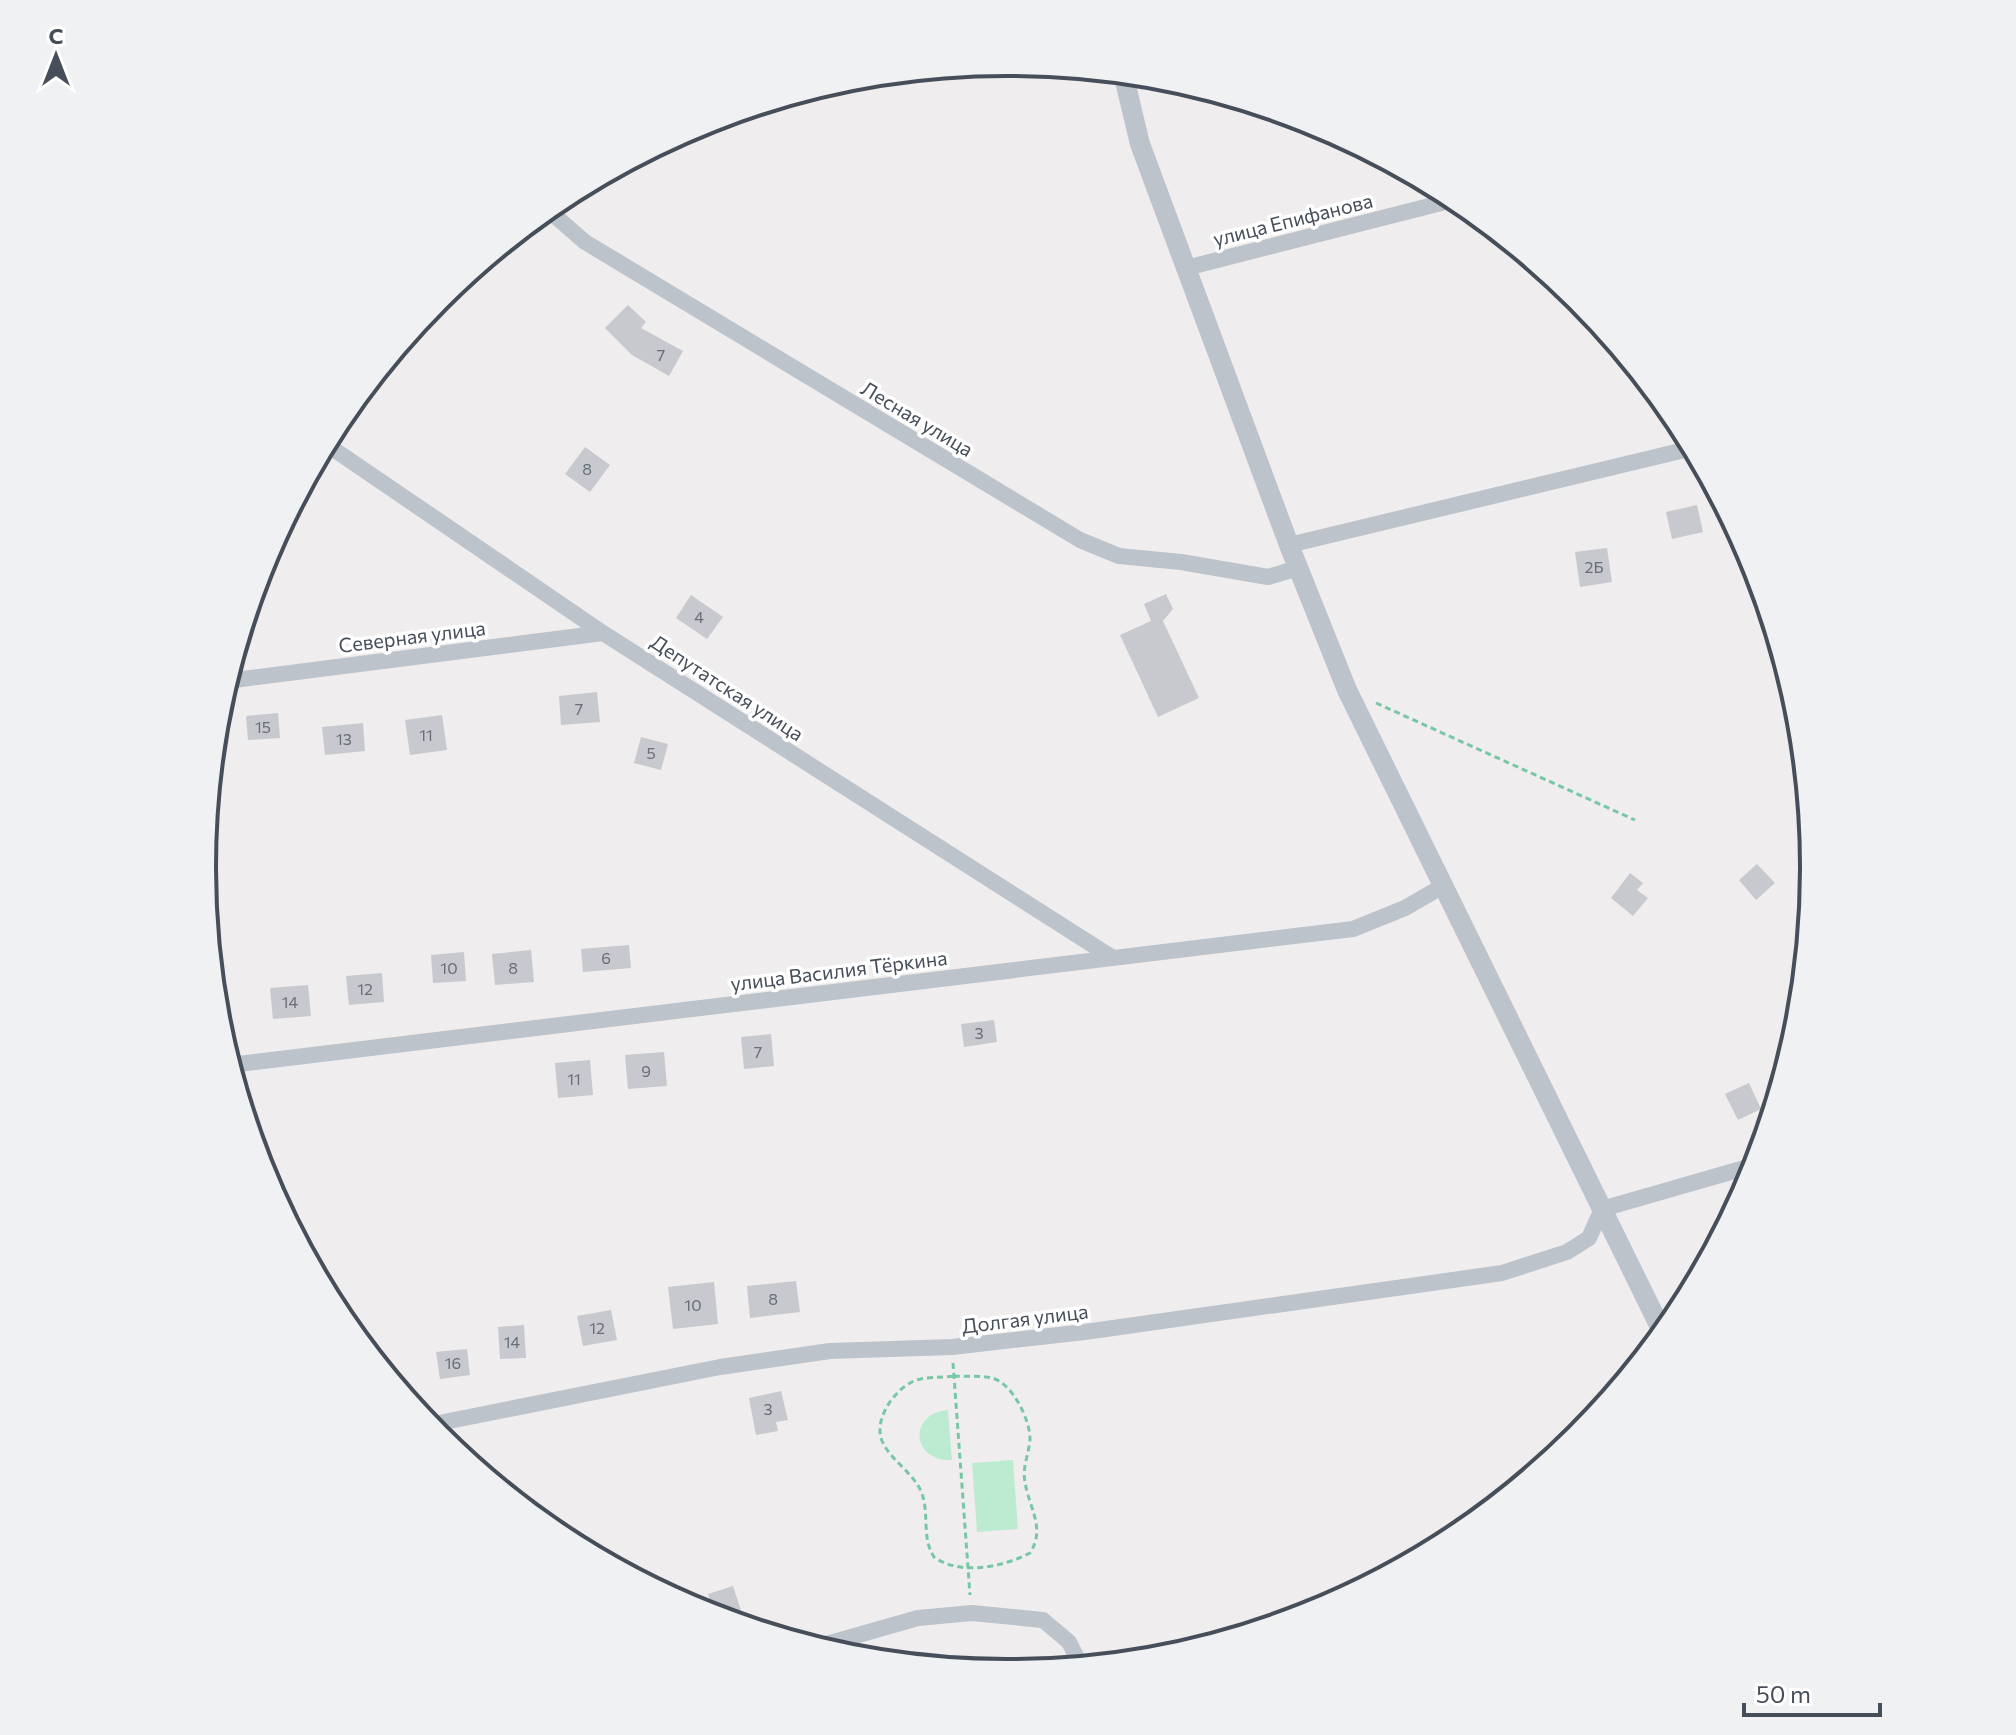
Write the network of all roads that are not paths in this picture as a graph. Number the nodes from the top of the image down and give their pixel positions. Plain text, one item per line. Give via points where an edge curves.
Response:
1 (1126, 85) edge
2 (1439, 204) edge
3 (557, 217) edge
4 (1186, 268) junction
5 (336, 451) edge
6 (1680, 451) edge
7 (1289, 545) junction
8 (1298, 568) junction
9 (603, 633) junction
10 (239, 679) edge
11 (1443, 886) junction
12 (1113, 958) junction
13 (241, 1064) edge
14 (1739, 1170) edge
15 (1602, 1209) junction
16 (1657, 1320) edge
17 (443, 1422) edge
18 (839, 1640) edge
19 (1076, 1655) edge

1 - 4 street via 1140,144
2 - 4 street, улица Епифанова
3 - 8 street, Лесная улица via 585,242 1080,540 1119,556 1268,577
4 - 7 street
5 - 9 street, Депутатская улица
6 - 7 street
7 - 8 street
8 - 11 street via 1347,690
9 - 10 street, Северная улица
9 - 12 street, Депутатская улица
11 - 12 street, улица Василия Тёркина via 1353,929
11 - 15 street
12 - 13 street, улица Василия Тёркина
14 - 15 street
15 - 16 street
15 - 17 street, Долгая улица via 1589,1238 1559,1255 1502,1273 1085,1332 952,1347 830,1351 720,1367
18 - 19 street via 918,1618 972,1613 1043,1620 1069,1642

